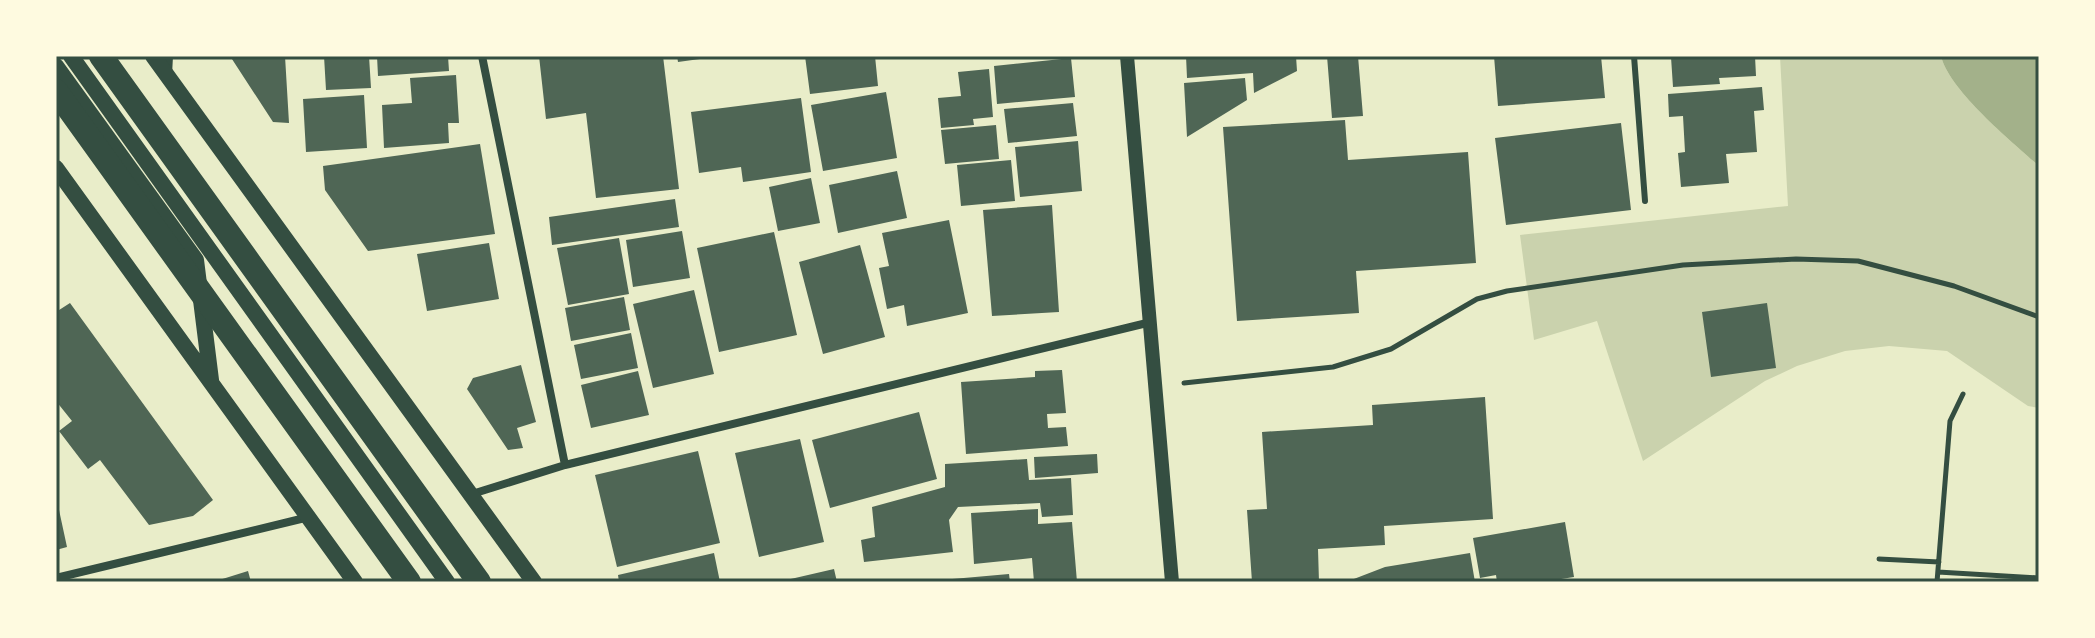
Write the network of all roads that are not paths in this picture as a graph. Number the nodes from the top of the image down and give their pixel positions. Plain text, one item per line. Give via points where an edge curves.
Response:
1 (71, 56) edge
2 (101, 56) edge
3 (153, 56) edge
4 (169, 56) edge
5 (482, 56) edge
6 (1127, 56) edge
7 (1634, 56) edge
8 (56, 66) edge
9 (168, 78) junction
10 (56, 91) edge
11 (56, 168) edge
12 (1645, 201) dead end
13 (1151, 322) junction
14 (211, 381) junction
15 (565, 465) junction
16 (471, 495) junction
17 (310, 517) junction
18 (56, 578) edge
19 (355, 582) edge
20 (409, 582) edge
21 (447, 582) edge
22 (479, 582) edge
23 (534, 582) edge
24 (1172, 582) edge

1 - 21 main road
2 - 22 highway
3 - 9 main road
4 - 9 street
5 - 15 street
6 - 13 street
7 - 12 lane
8 - 14 main road via 196,260
9 - 16 main road
10 - 20 highway
11 - 14 main road
13 - 15 street
13 - 24 street
14 - 17 main road
15 - 16 street
16 - 23 main road
17 - 18 street
17 - 19 main road

